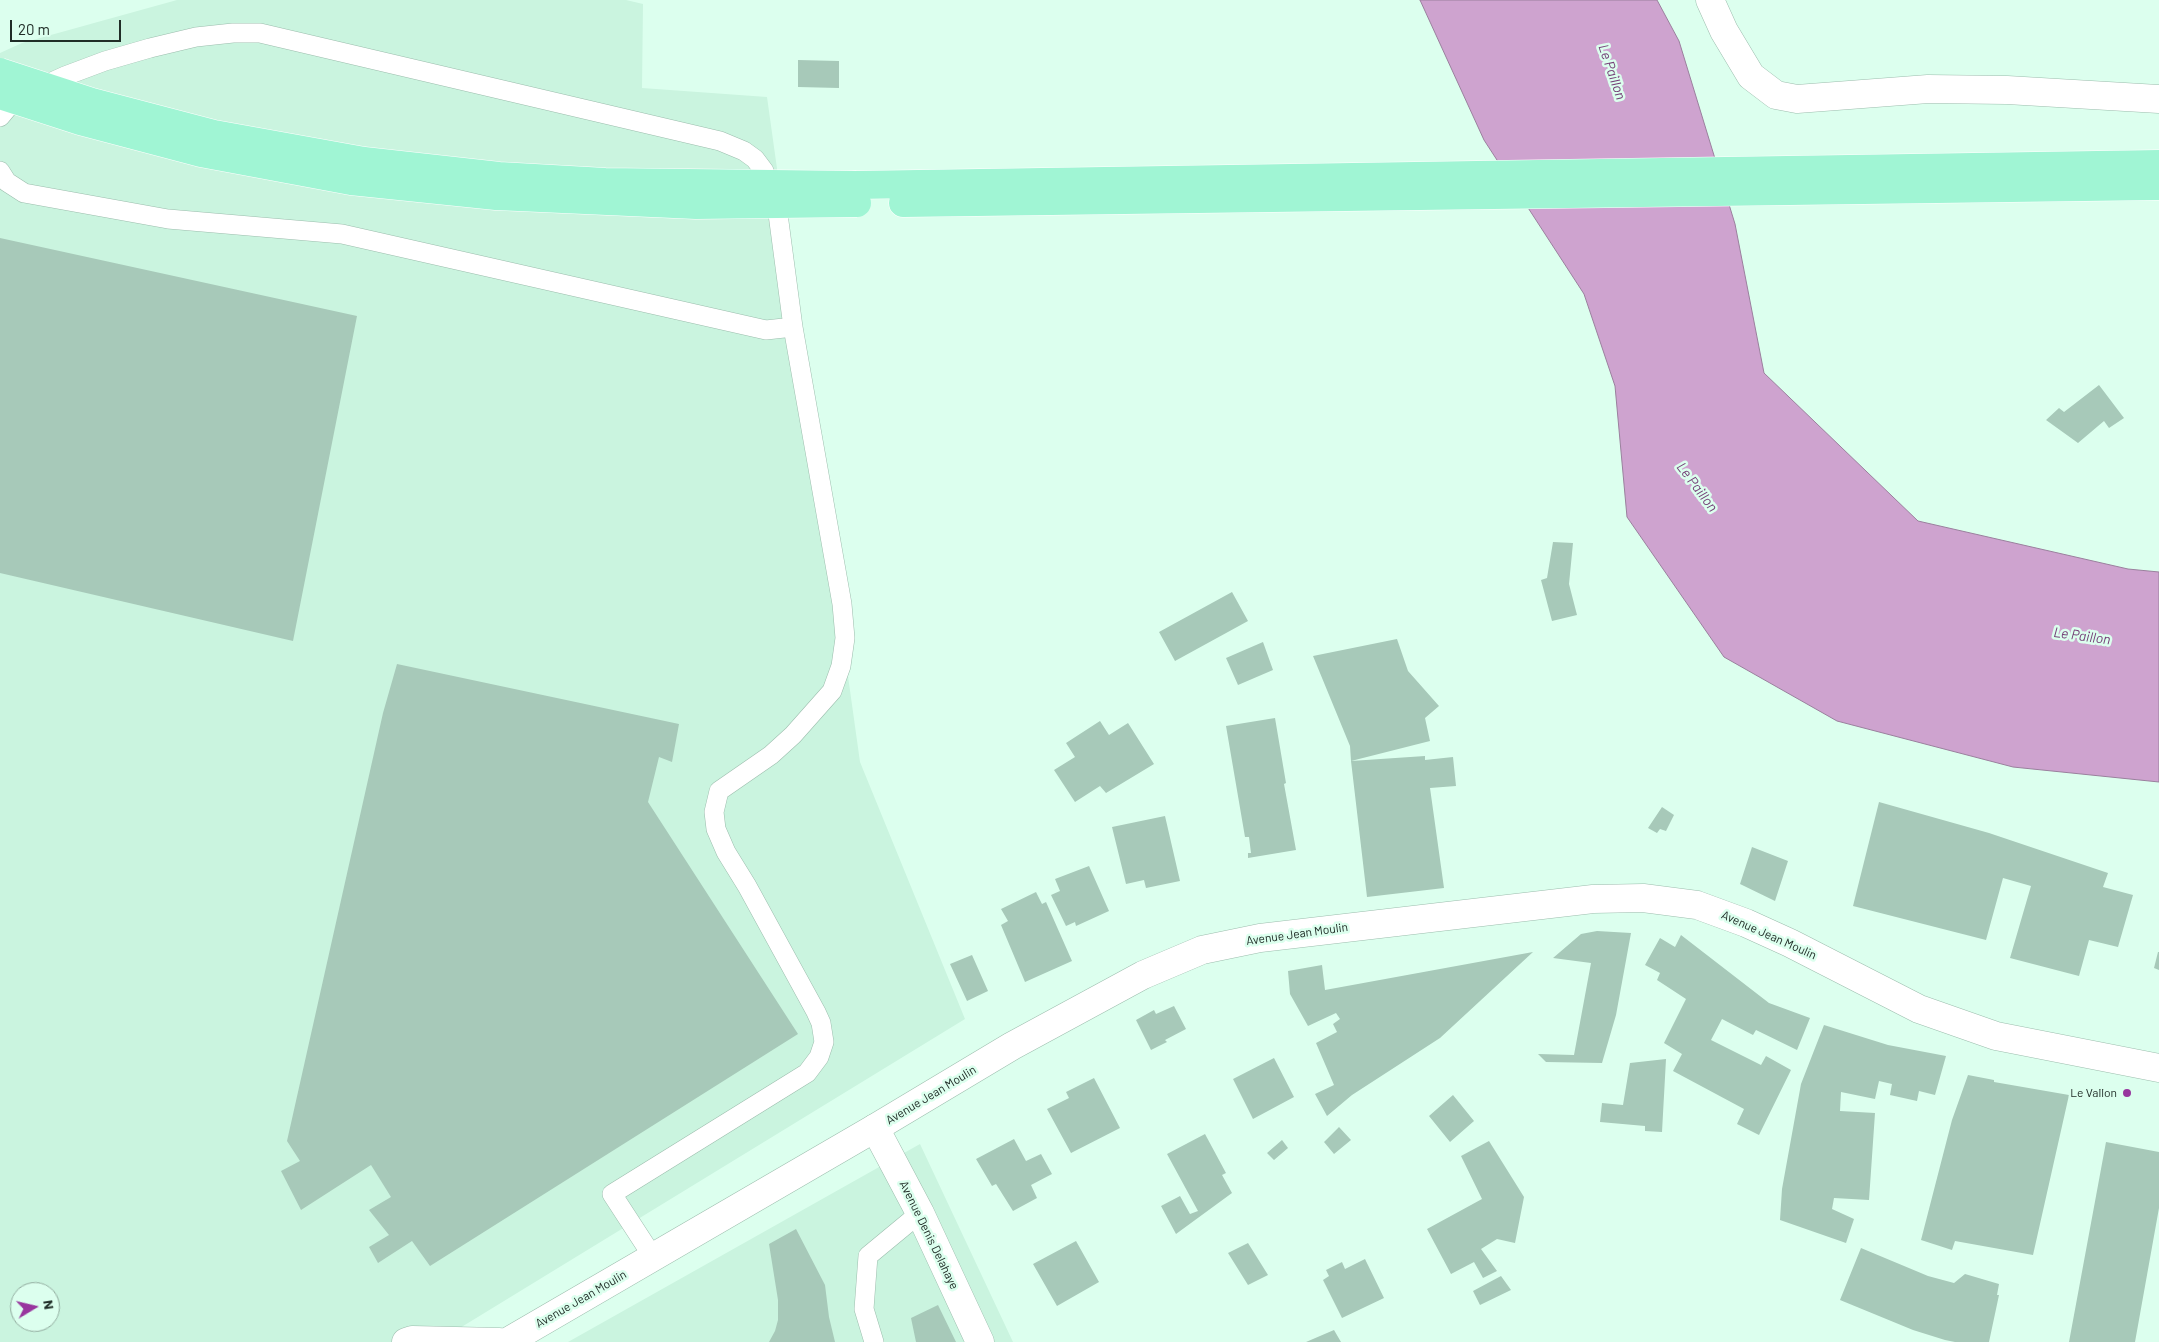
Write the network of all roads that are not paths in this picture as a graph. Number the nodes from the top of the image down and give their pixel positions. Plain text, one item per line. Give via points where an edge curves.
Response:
1 (1710, 0) edge
2 (0, 72) edge
3 (0, 95) edge
4 (2159, 99) edge
5 (0, 117) edge
6 (2159, 164) edge
7 (0, 171) edge
8 (1858, 179) junction
9 (2159, 186) edge
10 (856, 194) junction
11 (793, 327) junction
12 (2159, 1068) edge
13 (875, 1128) junction
14 (920, 1212) junction
15 (653, 1257) junction
16 (406, 1342) edge
17 (499, 1342) edge
18 (507, 1342) edge
19 (874, 1342) edge
20 (980, 1342) edge

1 - 4 street via 1751,76 1776,95 1797,99 1928,89
2 - 10 main road, bridge via 92,102 214,134 364,161 499,176
3 - 10 main road, bridge via 80,121 201,153 351,180 496,196 696,205
5 - 11 lane via 10,105 32,91 105,61 173,42 248,32 297,40 720,141 744,151 764,171 778,214
6 - 8 main road
7 - 11 lane via 7,182 24,193 168,219 342,234 766,330
8 - 9 main road
8 - 10 main road
11 - 15 lane via 842,604 845,638 841,666 832,691 811,715 771,755 719,791 714,812 716,829 726,852 816,1012 824,1042 819,1057 807,1073 612,1194
12 - 13 street, Avenue Jean Moulin via 1996,1036 1919,1009 1781,939 1698,905 1643,898 1593,899 1260,938 1202,950 1143,975 1012,1046
13 - 14 street, Avenue Denis Delahaye
13 - 15 street, Avenue Jean Moulin
14 - 19 lane via 868,1256 864,1309
14 - 20 street, Avenue Denis Delahaye
15 - 18 street, Avenue Jean Moulin
16 - 17 street

